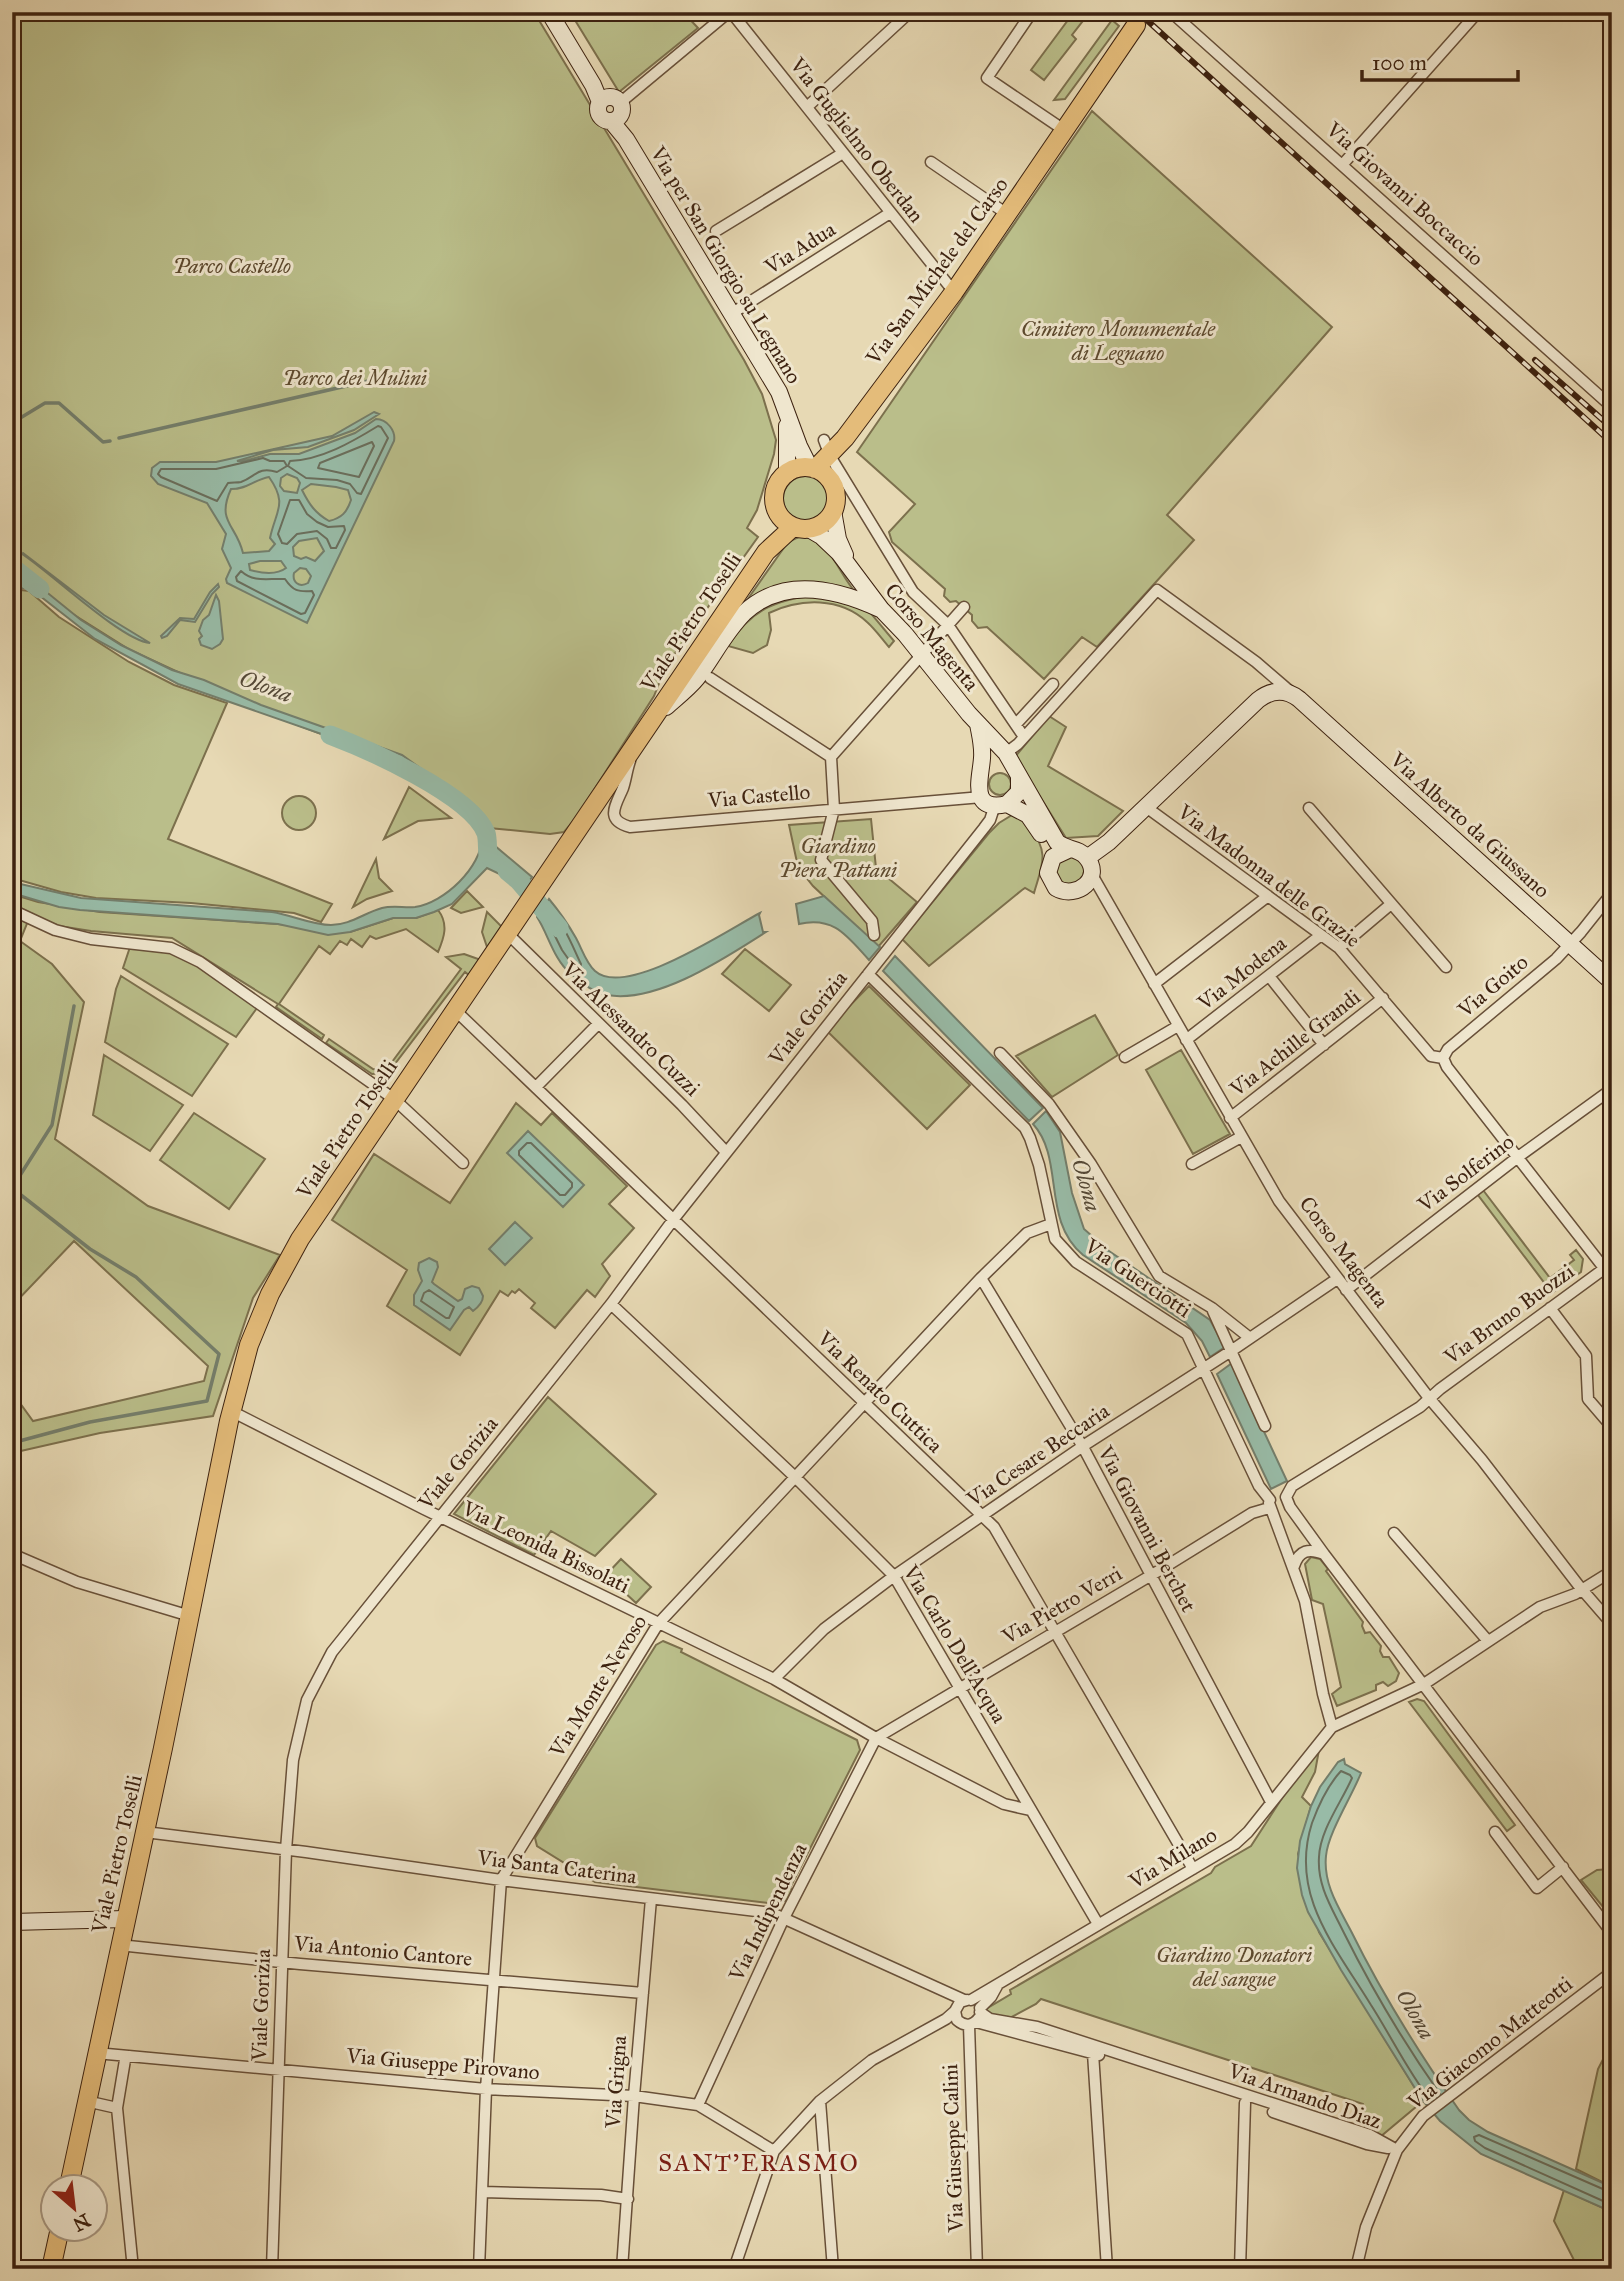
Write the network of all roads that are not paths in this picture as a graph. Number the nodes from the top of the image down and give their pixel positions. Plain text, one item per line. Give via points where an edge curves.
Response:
1 (549, 12) edge
2 (730, 12) edge
3 (910, 12) edge
4 (1032, 12) edge
5 (1171, 12) edge
6 (1478, 12) edge
7 (1136, 25) tunnel mouth
8 (807, 107) junction
9 (611, 108) junction
10 (1064, 130) junction
11 (843, 153) junction
12 (931, 162) dead end
13 (1343, 164) junction
14 (890, 214) junction
15 (1007, 214) junction
16 (716, 230) dead end
17 (954, 292) junction
18 (731, 314) junction
19 (1612, 407) edge
20 (787, 413) junction
21 (829, 460) junction
22 (812, 469) junction
23 (787, 474) junction
24 (777, 510) junction
25 (834, 511) junction
26 (801, 528) junction
27 (766, 552) junction
28 (856, 576) junction
29 (964, 607) dead end
30 (881, 609) junction
31 (948, 625) junction
32 (921, 655) junction
33 (1256, 663) junction
34 (710, 678) dead end
35 (1053, 684) dead end
36 (1300, 699) junction
37 (1258, 700) junction
38 (653, 718) junction
39 (978, 724) junction
40 (1016, 724) junction
41 (1024, 737) junction
42 (634, 749) junction
43 (1006, 753) junction
44 (831, 757) junction
45 (1018, 774) junction
46 (979, 775) junction
47 (995, 802) junction
48 (1146, 807) junction
49 (1309, 808) dead end
50 (835, 809) junction
51 (1068, 850) junction
52 (1050, 862) junction
53 (1089, 866) junction
54 (1612, 893) edge
55 (1268, 896) junction
56 (1391, 904) junction
57 (12, 910) edge
58 (508, 934) junction
59 (874, 935) dead end
60 (1321, 935) junction
61 (1570, 945) junction
62 (1339, 948) junction
63 (1446, 967) dead end
64 (868, 974) junction
65 (1269, 976) junction
66 (1612, 982) edge
67 (1154, 984) junction
68 (1384, 999) junction
69 (456, 1010) junction
70 (598, 1024) junction
71 (1178, 1026) junction
72 (1186, 1041) junction
73 (1324, 1045) junction
74 (1000, 1053) dead end
75 (1125, 1056) dead end
76 (1443, 1058) junction
77 (537, 1087) junction
78 (1612, 1089) edge
79 (394, 1099) junction
80 (1230, 1118) junction
81 (1241, 1137) junction
82 (726, 1152) junction
83 (1518, 1157) junction
84 (463, 1163) dead end
85 (1192, 1164) dead end
86 (673, 1220) junction
87 (1051, 1224) junction
88 (1609, 1267) edge
89 (981, 1278) junction
90 (1337, 1279) junction
91 (1346, 1290) junction
92 (611, 1304) junction
93 (1212, 1308) junction
94 (1550, 1308) junction
95 (1250, 1338) junction
96 (1229, 1352) junction
97 (1206, 1367) junction
98 (1429, 1398) junction
99 (864, 1403) junction
100 (231, 1411) junction
101 (1265, 1426) dead end
102 (1612, 1427) edge
103 (1083, 1447) junction
104 (795, 1477) junction
105 (1288, 1502) junction
106 (1270, 1507) junction
107 (439, 1516) junction
108 (983, 1516) junction
109 (1394, 1533) dead end
110 (12, 1554) edge
111 (1324, 1554) junction
112 (1294, 1566) junction
113 (1612, 1571) edge
114 (894, 1576) junction
115 (1150, 1576) junction
116 (1583, 1589) junction
117 (190, 1616) junction
118 (658, 1624) junction
119 (1612, 1624) edge
120 (1053, 1632) junction
121 (1488, 1641) junction
122 (774, 1679) junction
123 (1423, 1684) junction
124 (959, 1687) junction
125 (1332, 1727) junction
126 (876, 1738) junction
127 (1271, 1802) junction
128 (1030, 1810) junction
129 (145, 1832) junction
130 (1495, 1832) dead end
131 (286, 1850) junction
132 (1563, 1867) junction
133 (1193, 1869) junction
134 (501, 1880) junction
135 (651, 1899) junction
136 (784, 1918) junction
137 (125, 1919) junction
138 (12, 1922) edge
139 (1098, 1924) junction
140 (1612, 1933) edge
141 (119, 1945) junction
142 (282, 1962) junction
143 (1612, 1972) edge
144 (493, 1980) junction
145 (643, 1993) junction
146 (969, 2011) junction
147 (96, 2053) junction
148 (1093, 2053) junction
149 (129, 2056) junction
150 (278, 2069) junction
151 (486, 2089) junction
152 (634, 2096) junction
153 (86, 2101) junction
154 (820, 2101) junction
155 (1245, 2103) junction
156 (698, 2105) junction
157 (117, 2108) junction
158 (1397, 2150) junction
159 (774, 2151) junction
160 (72, 2172) edge
161 (483, 2192) junction
162 (628, 2199) junction
163 (57, 2242) edge
164 (479, 2268) edge
165 (51, 2269) edge
166 (133, 2269) edge
167 (272, 2269) edge
168 (418, 2269) edge
169 (622, 2269) edge
170 (734, 2269) edge
171 (833, 2269) edge
172 (977, 2269) edge
173 (1107, 2269) edge
174 (1240, 2269) edge
175 (1356, 2269) edge

1 - 9 street, Via per San Giorgio su Legnano
2 - 8 street, Via Guglielmo Oberdan
2 - 9 street
3 - 8 street
4 - 10 street via 987,78
5 - 13 street, Via Giovanni Boccaccio
6 - 13 street
7 - 10 main road, Via San Michele del Carso
8 - 11 street, Via Guglielmo Oberdan
9 - 18 street, Via per San Giorgio su Legnano
10 - 15 main road, Via San Michele del Carso
11 - 14 street, Via Guglielmo Oberdan
11 - 16 street
12 - 15 street
13 - 19 street, Via Giovanni Boccaccio
14 - 17 street, Via Guglielmo Oberdan
14 - 18 street, Via Adua
15 - 17 main road, Via San Michele del Carso
17 - 21 main road, Via San Michele del Carso
18 - 20 street, Via per San Giorgio su Legnano
20 - 22 street, Via per San Giorgio su Legnano
20 - 23 street, Via per San Giorgio su Legnano
21 - 22 main road
21 - 25 main road via 836,495
21 - 31 street via 913,592
22 - 23 main road
23 - 24 main road via 777,486
24 - 26 main road via 780,517
24 - 27 main road, Viale Pietro Toselli
25 - 26 main road via 824,523
25 - 28 street, Corso Magenta via 838,539
26 - 27 main road, Viale Pietro Toselli
26 - 28 street, Corso Magenta via 828,542
27 - 38 main road, Viale Pietro Toselli
28 - 30 street, Corso Magenta
29 - 31 street
30 - 32 street, Corso Magenta
30 - 38 street, Viale Pietro Toselli via 839,592 819,590 789,591 762,601 745,612 695,679
31 - 32 street
31 - 40 street
32 - 39 street, Corso Magenta
32 - 44 street
33 - 36 street, Via Alberto da Giussano
33 - 37 street via 1266,681
33 - 41 street, Via Alberto da Giussano via 1157,590
34 - 44 street
35 - 40 street
36 - 37 street via 1279,691
36 - 61 street, Via Alberto da Giussano
37 - 48 street
38 - 42 main road, Viale Pietro Toselli
39 - 43 street, Corso Magenta
39 - 46 street, Corso Magenta via 982,747
40 - 41 street
41 - 43 street
42 - 50 street, Via Castello via 614,803 616,819 622,825
42 - 58 main road, Viale Pietro Toselli
43 - 45 street, Corso Magenta
44 - 50 street
45 - 46 street via 1007,764 996,762
45 - 47 street via 1018,792
45 - 51 street, Corso Magenta via 1057,842
46 - 47 street, Corso Magenta via 977,786
47 - 50 street, Via Castello
47 - 52 street via 1032,820 1048,847
47 - 64 street, Viale Gorizia via 990,820
48 - 53 street
48 - 55 street, Via Madonna delle Grazie
49 - 56 street
50 - 59 street via 821,859 872,920
51 - 52 street via 1057,853
51 - 53 street, Corso Magenta via 1079,851
52 - 53 street via 1052,884 1067,892 1083,888
53 - 67 street, Corso Magenta
54 - 61 street, Via Goito
55 - 60 street, Via Madonna delle Grazie
55 - 67 street
56 - 62 street
56 - 63 street
57 - 79 street via 55,930 171,948 200,962
58 - 69 main road, Viale Pietro Toselli
58 - 70 street, Via Alessandro Cuzzi
60 - 62 street, Via Madonna delle Grazie
60 - 65 street, Via Modena
61 - 66 street, Via Alberto da Giussano
61 - 76 street, Via Goito
62 - 68 street, Via Madonna delle Grazie
64 - 82 street, Viale Gorizia
64 - 87 street, Via Guerciotti via 1025,1128 1039,1165
65 - 72 street, Via Modena
65 - 73 street
67 - 71 street, Corso Magenta
68 - 73 street, Via Achille Grandi
68 - 76 street, Via Madonna delle Grazie via 1431,1056
69 - 77 street, Via Renato Cuttica
69 - 79 main road, Viale Pietro Toselli
70 - 77 street
70 - 82 street, Via Alessandro Cuzzi
71 - 72 street, Corso Magenta
71 - 75 street
72 - 80 street, Corso Magenta
73 - 80 street, Via Achille Grandi
74 - 93 street via 1049,1104 1159,1276
76 - 83 street, Via Madonna delle Grazie
77 - 86 street, Via Renato Cuttica
78 - 83 street, Via Solferino
79 - 84 street
79 - 100 main road, Viale Pietro Toselli via 300,1239 270,1294 249,1345
80 - 81 street, Corso Magenta
81 - 85 street
81 - 90 street, Corso Magenta via 1279,1201
82 - 86 street, Viale Gorizia
83 - 88 street, Via Madonna delle Grazie
83 - 91 street, Via Solferino
86 - 92 street, Viale Gorizia
86 - 99 street, Via Renato Cuttica
87 - 89 street, Via Monte Nevoso via 1027,1233
87 - 97 street, Via Guerciotti via 1055,1239 1076,1262 1187,1334
88 - 94 street, Via Bruno Buozzi
89 - 99 street, Via Monte Nevoso
89 - 103 street, Via Giovanni Berchet
90 - 91 street, Corso Magenta
90 - 95 street, Via Cesare Beccaria
91 - 98 street, Corso Magenta
92 - 104 street, Via Carlo Dell'Acqua
92 - 107 street, Viale Gorizia
93 - 95 street
93 - 96 street
94 - 98 street, Via Bruno Buozzi
94 - 102 street via 1586,1356 1588,1399
95 - 96 street, Via Cesare Beccaria
96 - 97 street, Via Cesare Beccaria
96 - 101 street
97 - 103 street, Via Cesare Beccaria
97 - 106 street, Via Guerciotti
98 - 105 street, Via Bruno Buozzi via 1292,1486
98 - 116 street, Corso Magenta
99 - 104 street, Via Monte Nevoso
99 - 108 street, Via Renato Cuttica
100 - 107 street, Via Leonida Bissolati
100 - 117 main road, Viale Pietro Toselli
103 - 108 street, Via Cesare Beccaria
103 - 115 street, Via Giovanni Berchet
104 - 114 street, Via Carlo Dell'Acqua
104 - 118 street, Via Monte Nevoso
105 - 106 street via 1276,1495
105 - 106 street via 1282,1515
105 - 111 street
106 - 112 street, Via Guerciotti
106 - 115 street, Via Pietro Verri via 1252,1513
107 - 118 street, Via Leonida Bissolati
107 - 131 street, Viale Gorizia via 332,1653 307,1700 293,1760
108 - 114 street, Via Cesare Beccaria
108 - 120 street, Via Renato Cuttica via 994,1527
109 - 121 street
110 - 117 street via 78,1581
111 - 112 street via 1304,1551
111 - 123 street
112 - 125 street, Via Guerciotti
113 - 116 street
114 - 122 street, Via Cesare Beccaria via 824,1629
114 - 124 street, Via Carlo Dell'Acqua
115 - 120 street, Via Pietro Verri
115 - 127 street, Via Giovanni Berchet
116 - 119 street, Corso Magenta
116 - 121 street via 1540,1607
117 - 129 main road, Viale Pietro Toselli
118 - 122 street, Via Leonida Bissolati
118 - 134 street, Via Monte Nevoso
120 - 124 street, Via Pietro Verri
120 - 133 street, Via Renato Cuttica
121 - 123 street
122 - 126 street, Via Leonida Bissolati
123 - 125 street
123 - 132 street
124 - 126 street, Via Pietro Verri
124 - 128 street, Via Carlo Dell'Acqua
125 - 127 street, Via Milano
126 - 128 street, Via Leonida Bissolati via 1004,1804
126 - 136 street, Via Indipendenza
127 - 133 street, Via Milano via 1235,1844
128 - 139 street, Via Carlo Dell'Acqua
129 - 131 street, Via Santa Caterina
129 - 137 main road, Viale Pietro Toselli
130 - 132 street via 1536,1888
131 - 134 street, Via Santa Caterina
131 - 142 street, Viale Gorizia
132 - 140 street
133 - 139 street, Via Milano
134 - 135 street, Via Santa Caterina
134 - 144 street, Via Monte Nevoso
135 - 136 street, Via Santa Caterina
135 - 145 street, Via Grigna
136 - 146 street, Via Santa Caterina via 948,1994
136 - 156 street, Via Indipendenza
137 - 138 street
137 - 141 main road, Viale Pietro Toselli
139 - 146 street, Via Milano via 999,1983 991,1997
141 - 142 street, Via Antonio Cantore
141 - 147 main road, Viale Pietro Toselli
142 - 144 street, Via Antonio Cantore
142 - 150 street, Viale Gorizia
143 - 158 street, Via Giacomo Matteotti via 1423,2116
144 - 145 street, Via Antonio Cantore
144 - 151 street, Via Monte Nevoso
145 - 152 street, Via Grigna
146 - 148 street, Via Armando Diaz
146 - 154 street, Via Milano via 872,2060
146 - 158 street, Via Armando Diaz via 1037,2027 1370,2135
146 - 172 street, Via Giuseppe Calini
147 - 149 street, Via Giuseppe Pirovano
147 - 153 main road, Viale Pietro Toselli
148 - 155 street, Via Armando Diaz
148 - 173 street
149 - 150 street, Via Giuseppe Pirovano
149 - 157 street
150 - 151 street, Via Giuseppe Pirovano
150 - 167 street, Viale Gorizia
151 - 152 street, Via Giuseppe Pirovano
151 - 161 street, Via Monte Nevoso
152 - 156 street, Via Giuseppe Pirovano
152 - 162 street, Via Grigna
153 - 157 street
153 - 160 main road, Viale Pietro Toselli
154 - 159 street, Via Milano
154 - 171 street
155 - 158 street, Via Armando Diaz
155 - 174 street
156 - 159 street, Via Giuseppe Pirovano
157 - 166 street
158 - 175 street, Via Giacomo Matteotti via 1366,2227
159 - 170 street, Via Milano
161 - 162 street
161 - 164 street, Via Monte Nevoso
162 - 169 street, Via Grigna
163 - 165 main road
164 - 168 street

